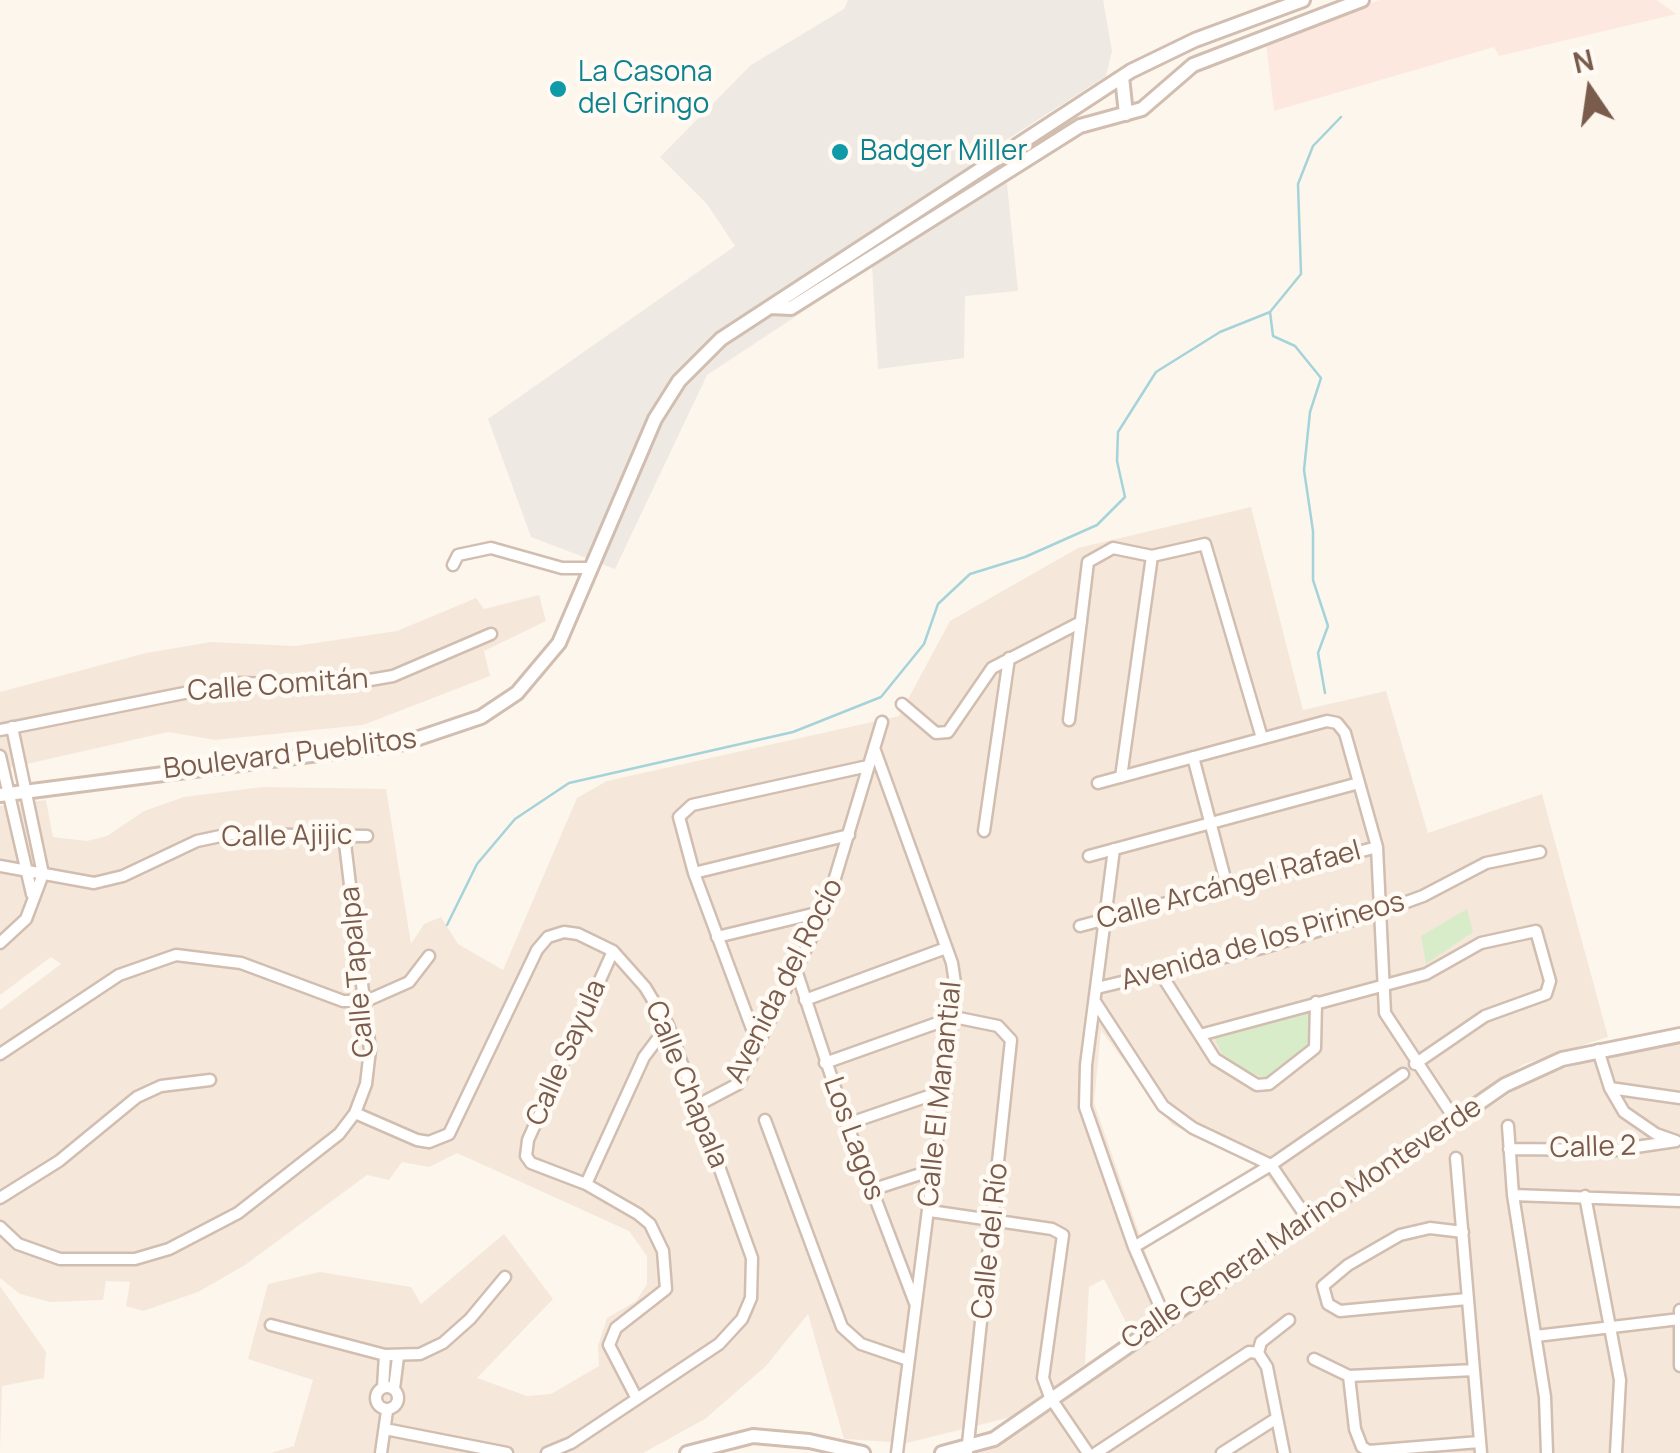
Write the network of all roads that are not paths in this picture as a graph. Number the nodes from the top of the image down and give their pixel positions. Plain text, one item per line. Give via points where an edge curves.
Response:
1 (1303, 0) edge
2 (1362, 0) edge
3 (1122, 77) junction
4 (1126, 114) junction
5 (937, 198) junction
6 (946, 213) junction
7 (771, 307) junction
8 (1152, 556) junction
9 (453, 566) dead end
10 (592, 568) junction
11 (1081, 622) junction
12 (491, 634) dead end
13 (1009, 658) junction
14 (902, 704) dead end
15 (1069, 720) dead end
16 (882, 722) dead end
17 (6, 729) edge
18 (1262, 738) junction
19 (874, 748) junction
20 (0, 756) edge
21 (1193, 757) junction
22 (868, 766) junction
23 (1122, 777) junction
24 (1098, 783) dead end
25 (1359, 783) junction
26 (25, 790) junction
27 (4, 794) edge
28 (1211, 823) junction
29 (984, 831) dead end
30 (344, 835) junction
31 (849, 835) junction
32 (367, 836) dead end
33 (1376, 846) junction
34 (1114, 849) junction
35 (1540, 852) dead end
36 (1089, 856) dead end
37 (0, 866) edge
38 (35, 873) junction
39 (694, 873) junction
40 (1228, 886) junction
41 (825, 911) junction
42 (1379, 912) junction
43 (1106, 918) junction
44 (1080, 926) dead end
45 (717, 937) junction
46 (0, 943) edge
47 (946, 948) junction
48 (613, 952) junction
49 (429, 956) dead end
50 (796, 970) junction
51 (1161, 974) junction
52 (1381, 987) junction
53 (1097, 988) junction
54 (804, 1000) junction
55 (366, 1001) junction
56 (1096, 1002) junction
57 (1316, 1002) junction
58 (954, 1017) junction
59 (668, 1025) junction
60 (1200, 1035) junction
61 (1680, 1035) edge
62 (758, 1045) junction
63 (1598, 1050) junction
64 (0, 1054) edge
65 (825, 1063) junction
66 (1415, 1064) junction
67 (1404, 1074) dead end
68 (210, 1080) dead end
69 (1610, 1088) junction
70 (946, 1090) junction
71 (1680, 1098) edge
72 (698, 1105) junction
73 (355, 1113) junction
74 (1454, 1118) junction
75 (765, 1120) dead end
76 (847, 1124) junction
77 (1508, 1126) dead end
78 (1678, 1142) edge
79 (1509, 1149) junction
80 (1456, 1158) dead end
81 (1271, 1164) junction
82 (936, 1168) junction
83 (586, 1184) junction
84 (871, 1190) junction
85 (1513, 1195) junction
86 (1585, 1196) junction
87 (0, 1198) edge
88 (1680, 1201) edge
89 (930, 1211) junction
90 (994, 1220) junction
91 (1308, 1221) junction
92 (0, 1227) edge
93 (1462, 1232) junction
94 (1134, 1247) junction
95 (505, 1276) dead end
96 (1467, 1298) junction
97 (916, 1308) junction
98 (1679, 1316) edge
99 (1165, 1318) junction
100 (1289, 1320) dead end
101 (270, 1325) dead end
102 (1607, 1326) junction
103 (1536, 1336) junction
104 (1253, 1352) junction
105 (384, 1355) junction
106 (398, 1357) junction
107 (1314, 1359) dead end
108 (908, 1360) junction
109 (1680, 1366) edge
110 (1474, 1370) junction
111 (1349, 1376) junction
112 (389, 1388) junction
113 (636, 1397) junction
114 (1050, 1397) junction
115 (386, 1411) junction
116 (1277, 1418) junction
117 (385, 1429) junction
118 (993, 1446) edge
119 (1480, 1447) edge
120 (968, 1451) edge
121 (382, 1453) edge
122 (507, 1453) edge
123 (548, 1453) edge
124 (687, 1453) edge
125 (863, 1453) edge
126 (897, 1453) edge
127 (942, 1453) edge
128 (1092, 1453) edge
129 (1222, 1453) edge
130 (1284, 1453) edge
131 (1547, 1453) edge
132 (1616, 1453) edge

1 - 3 street, Boulevard Pueblitos via 1195,40
2 - 4 street, Boulevard Pueblitos via 1193,65 1152,102
3 - 4 street
3 - 5 street, Boulevard Pueblitos
4 - 6 street, Boulevard Pueblitos via 1080,126
5 - 6 street
5 - 7 street, Boulevard Pueblitos
6 - 7 street, Boulevard Pueblitos via 790,308
7 - 10 street, Boulevard Pueblitos via 721,339 679,382 635,459
8 - 11 street via 1113,548 1094,555
8 - 18 street via 1205,544
8 - 23 street
9 - 10 street via 458,555 491,548 562,568
10 - 26 street, Boulevard Pueblitos via 545,664 516,693 462,727 404,743
11 - 13 street
11 - 15 street
12 - 17 street, Calle Comitán via 393,676 342,685 234,683
13 - 14 street via 973,690 948,732 936,733
13 - 29 street
16 - 19 street, Avenida del Rocío
17 - 26 street
18 - 21 street
18 - 25 street via 1326,720 1337,723
19 - 22 street, Avenida del Rocío
19 - 47 street, Calle El Manantial
20 - 27 street
21 - 23 street
21 - 28 street
22 - 31 street, Avenida del Rocío
22 - 39 street via 682,810
23 - 24 street
25 - 28 street
25 - 33 street
26 - 27 street, Boulevard Pueblitos
26 - 38 street
27 - 38 street
28 - 34 street
28 - 40 street
30 - 32 street, Calle Ajijic
30 - 38 street, Calle Ajijic via 197,840 123,876 94,882
30 - 55 street, Calle Tapalpa
31 - 39 street
31 - 41 street, Avenida del Rocío
33 - 40 street, Calle Arcángel Rafael
33 - 42 street
34 - 36 street
34 - 43 street
35 - 42 street, Avenida de los Pirineos via 1486,863
37 - 38 street, Calle Ajijic
38 - 46 street via 26,919
39 - 45 street
40 - 43 street, Calle Arcángel Rafael
41 - 45 street
41 - 50 street, Avenida del Rocío
42 - 51 street, Avenida de los Pirineos
42 - 52 street
43 - 44 street, Calle Arcángel Rafael
43 - 53 street
45 - 62 street
47 - 54 street
47 - 58 street, Calle El Manantial via 955,976
48 - 59 street, Calle Chapala via 646,987
48 - 73 street, Calle Chapala via 564,932 536,950 442,1139 417,1140
48 - 83 street, Calle Sayula via 526,1156 544,1170
49 - 55 street via 409,982
50 - 54 street, Los Lagos
50 - 62 street, Avenida del Rocío
51 - 53 street, Avenida de los Pirineos
51 - 60 street
52 - 57 street
52 - 66 street via 1385,1013
52 - 66 street via 1426,974 1481,943 1536,932 1550,981 1546,994 1486,1016
53 - 56 street
54 - 65 street, Los Lagos
55 - 64 street via 316,994 241,963 176,955 119,975
55 - 73 street, Calle Tapalpa via 370,1050
56 - 81 street via 1174,1116
56 - 94 street via 1085,1107
57 - 60 street
57 - 60 street via 1315,1048 1269,1084 1257,1085 1223,1066
58 - 65 street
58 - 70 street, Calle El Manantial
58 - 90 street, Calle del Río via 998,1026 1008,1033 1012,1050
59 - 72 street, Calle Chapala
59 - 83 street via 644,1057
61 - 63 street, Calle General Marino Monteverde
62 - 72 street, Avenida del Rocío via 733,1090
63 - 69 street
63 - 74 street, Calle General Marino Monteverde via 1542,1065
65 - 76 street, Los Lagos
66 - 74 street
67 - 81 street
68 - 87 street via 161,1086 137,1097 59,1162
69 - 71 street
69 - 78 street via 1640,1125
70 - 76 street
70 - 82 street, Calle El Manantial
72 - 113 street, Calle Chapala via 752,1258 750,1298 742,1320 719,1344
73 - 92 street, Calle Tapalpa via 303,1166 238,1212 168,1249 101,1263 60,1260 18,1244
74 - 91 street, Calle General Marino Monteverde
75 - 108 street via 842,1327 862,1344
76 - 84 street, Los Lagos
77 - 79 street
78 - 79 street, Calle 2 via 1601,1151
79 - 85 street
80 - 93 street
81 - 91 street
81 - 94 street
82 - 84 street
82 - 89 street, Calle El Manantial
83 - 113 street via 650,1224 666,1264 666,1288 616,1328 608,1345
84 - 97 street, Los Lagos
85 - 86 street
85 - 103 street
86 - 88 street
86 - 102 street
89 - 90 street
89 - 97 street, Calle El Manantial
90 - 114 street via 1063,1236 1042,1363
90 - 120 street, Calle del Río
91 - 99 street, Calle General Marino Monteverde
93 - 96 street
93 - 96 street via 1430,1228 1400,1235 1322,1286 1328,1304 1340,1311
94 - 99 street
95 - 106 street via 443,1343
96 - 110 street
97 - 108 street, Calle El Manantial
98 - 102 street
98 - 109 street
99 - 114 street, Calle General Marino Monteverde
100 - 104 street
101 - 105 street
102 - 103 street
102 - 132 street via 1621,1399
103 - 131 street
104 - 116 street via 1267,1366
104 - 128 street
105 - 106 street
105 - 112 street
106 - 112 street
107 - 111 street
108 - 126 street, Calle El Manantial
110 - 111 street
110 - 119 street
111 - 119 street via 1354,1429 1369,1451
112 - 115 street via 398,1398
112 - 115 street via 376,1396
113 - 123 street, Calle Chapala
114 - 118 street, Calle General Marino Monteverde
114 - 128 street
115 - 117 street
116 - 129 street
116 - 130 street
117 - 121 street
117 - 122 street
118 - 120 street, Calle General Marino Monteverde
120 - 127 street, Calle General Marino Monteverde
124 - 125 street via 753,1436

